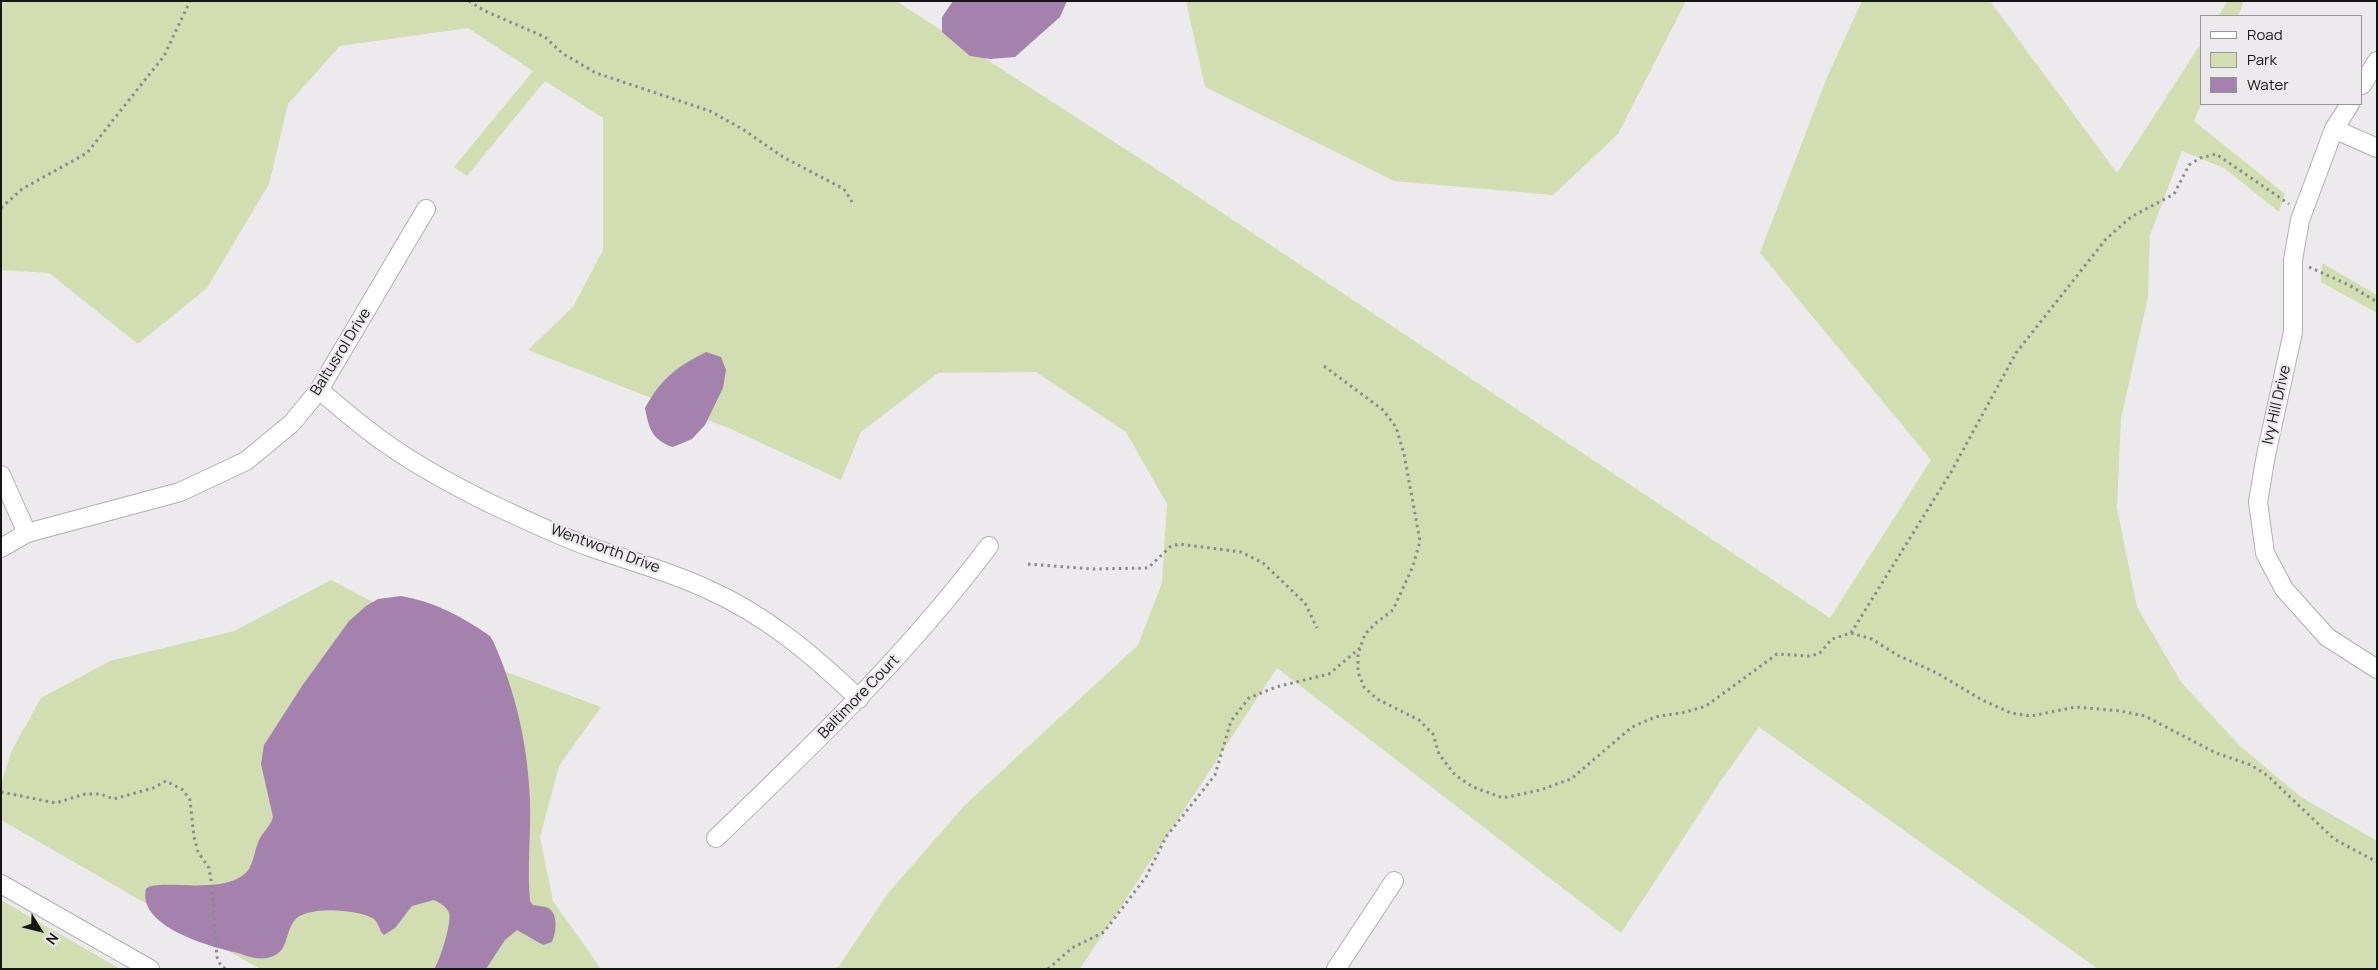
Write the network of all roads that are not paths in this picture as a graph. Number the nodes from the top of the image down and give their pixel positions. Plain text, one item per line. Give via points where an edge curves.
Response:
1 (2377, 61) edge
2 (2363, 83) edge
3 (2349, 105) edge
4 (2334, 129) junction
5 (2377, 148) edge
6 (426, 209) dead end
7 (319, 390) junction
8 (1, 475) edge
9 (28, 533) junction
10 (990, 546) dead end
11 (1, 548) edge
12 (2377, 669) edge
13 (859, 699) junction
14 (716, 838) dead end
15 (1394, 881) dead end
16 (1, 884) edge
17 (150, 969) edge
18 (1336, 969) edge

1 - 2 street
3 - 4 street, Ivy Hill Drive
4 - 5 street
4 - 12 street, Ivy Hill Drive via 2303,211 2293,260 2293,332 2258,502 2265,553 2284,589 2326,638
6 - 7 street, Baltusrol Drive
7 - 9 street, Baltusrol Drive via 292,423 246,461 213,478 180,492
7 - 13 street, Wentworth Drive via 383,442 489,503 588,546 708,589 752,613 784,632
8 - 9 street
9 - 11 street, Baltusrol Drive
10 - 13 street, Baltimore Court via 926,627
13 - 14 street, Baltimore Court
15 - 18 street
16 - 17 street

